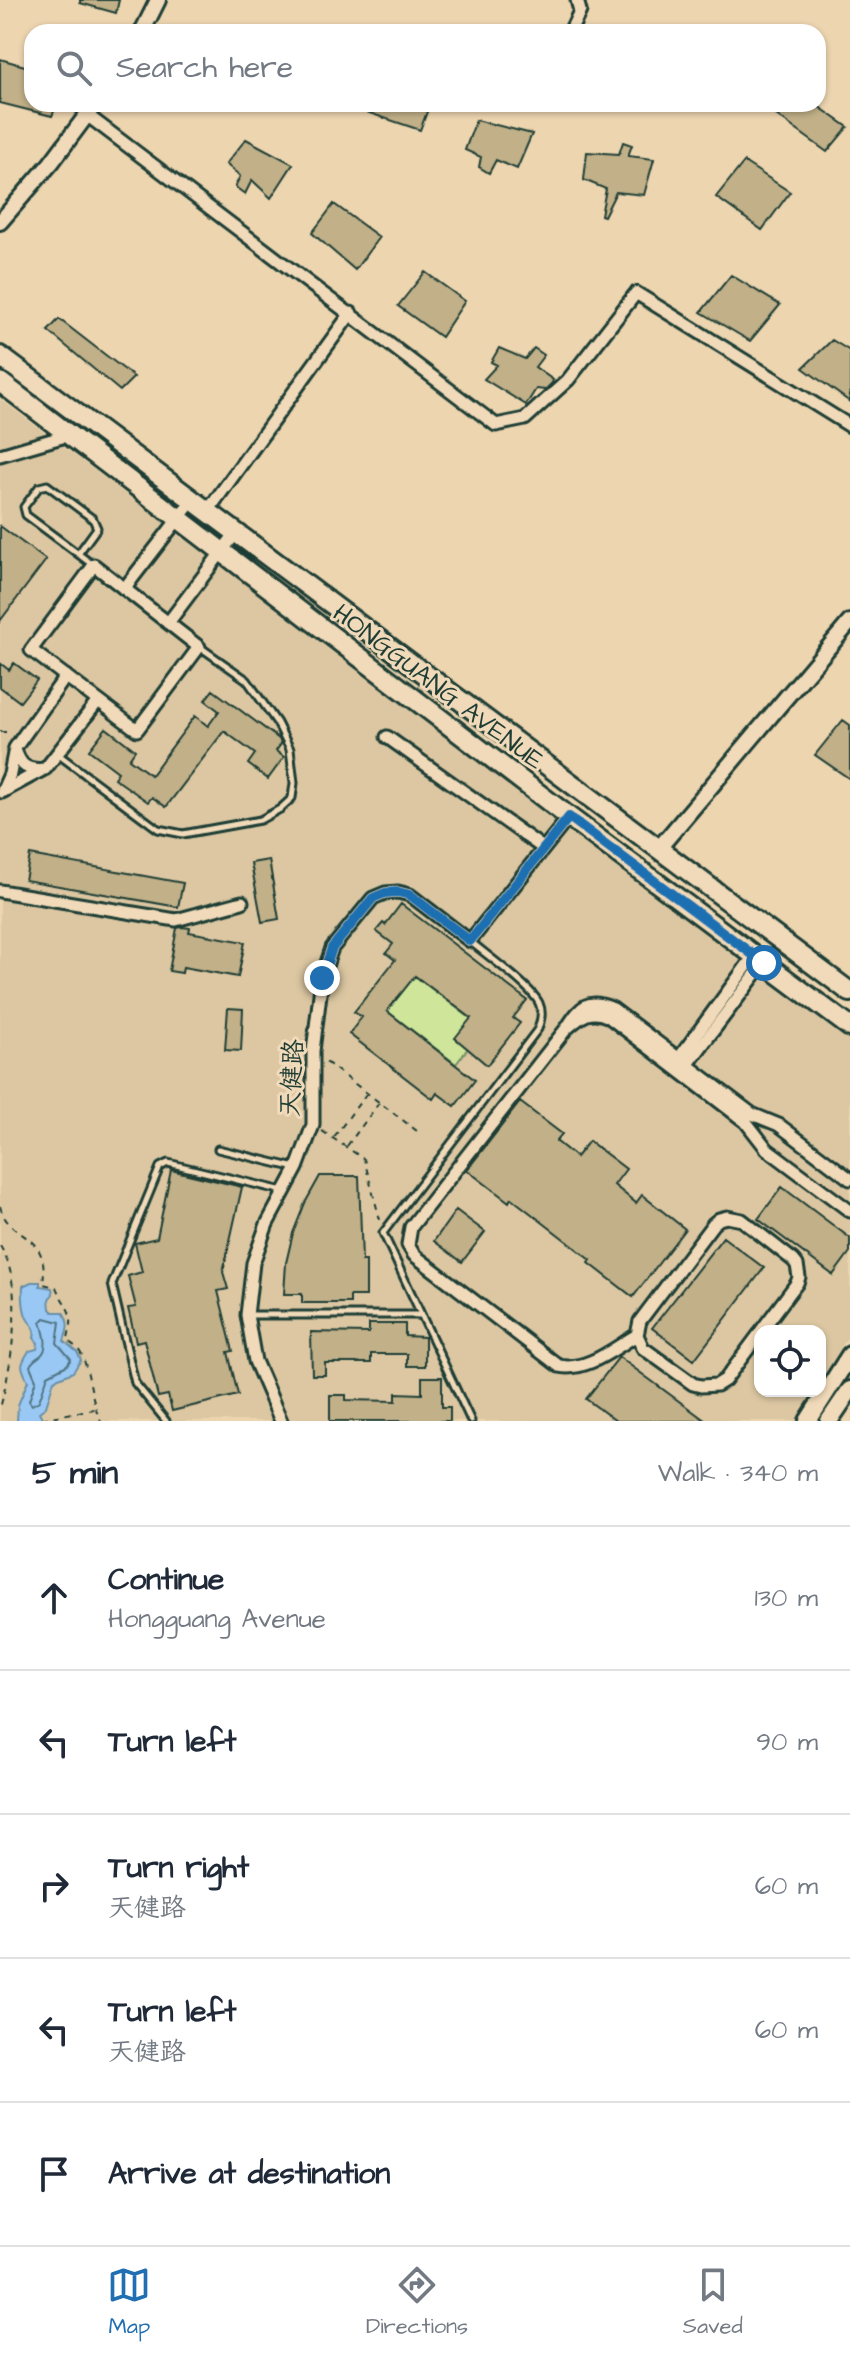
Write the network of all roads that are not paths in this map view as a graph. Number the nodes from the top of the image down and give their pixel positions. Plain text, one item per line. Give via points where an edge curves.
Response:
1 (158, 0) edge
2 (577, 0) edge
3 (146, 24) edge
4 (574, 24) edge
5 (89, 112) edge
6 (94, 112) edge
7 (0, 222) edge
8 (351, 313) junction
9 (0, 356) edge
10 (0, 382) edge
11 (850, 426) edge
12 (69, 435) junction
13 (0, 455) edge
14 (200, 506) junction
15 (178, 520) junction
16 (235, 534) junction
17 (221, 553) junction
18 (78, 554) junction
19 (94, 565) junction
20 (124, 589) junction
21 (850, 622) edge
22 (168, 623) junction
23 (199, 647) junction
24 (66, 676) junction
25 (98, 701) junction
26 (387, 737) dead end
27 (15, 748) junction
28 (57, 754) junction
29 (46, 768) junction
30 (1, 794) edge
31 (569, 817) junction
32 (543, 848) junction
33 (659, 848) junction
34 (0, 891) edge
35 (242, 902) dead end
36 (470, 941) junction
37 (759, 960) junction
38 (850, 992) edge
39 (850, 1027) edge
40 (680, 1066) junction
41 (218, 1149) dead end
42 (297, 1168) junction
43 (850, 1179) edge
44 (284, 1191) junction
45 (850, 1211) edge
46 (247, 1315) junction
47 (421, 1315) junction
48 (767, 1325) edge
49 (637, 1335) junction
50 (754, 1343) edge
51 (850, 1355) edge
52 (826, 1382) edge
53 (850, 1390) edge
54 (819, 1397) edge
55 (166, 1421) edge
56 (281, 1421) edge
57 (471, 1421) edge
58 (808, 1421) edge
59 (829, 1421) edge

1 - 3 street
2 - 4 street via 580,11
5 - 7 street
6 - 8 street
8 - 11 street via 496,425 525,419 568,380 636,293
8 - 14 street
9 - 14 main road, HONGGUANG AVENUE
10 - 12 main road, HONGGUANG AVENUE
12 - 13 street
12 - 15 main road, HONGGUANG AVENUE
14 - 15 street
14 - 16 main road, HONGGUANG AVENUE
15 - 17 main road, HONGGUANG AVENUE
15 - 20 street
16 - 17 street
16 - 33 main road, HONGGUANG AVENUE
17 - 22 street
17 - 31 main road, HONGGUANG AVENUE
18 - 18 lane via 26,515 24,507 39,487 47,485 93,519 97,528
18 - 19 lane
19 - 20 street
19 - 24 street via 31,650
20 - 22 street
21 - 33 street
22 - 23 street
23 - 25 street via 137,730
23 - 28 lane via 247,680 277,723 290,749 294,783 292,798 280,809 260,820 183,834 158,829
24 - 25 street
24 - 27 street
25 - 28 street
26 - 32 street
27 - 29 street via 24,767
27 - 30 street
28 - 29 street
29 - 30 street
31 - 32 street
31 - 37 main road, HONGGUANG AVENUE
32 - 36 street
33 - 38 main road, HONGGUANG AVENUE
34 - 35 street via 176,920
36 - 42 street, 天健路 via 410,895 398,892 373,898 332,948 313,1051 313,1125
36 - 47 lane via 533,995 541,1020 383,1233
37 - 39 main road, HONGGUANG AVENUE
37 - 40 street
40 - 43 street via 752,1114 779,1125
40 - 45 street via 746,1122 767,1149
40 - 49 street via 613,1009 599,1004 582,1007 411,1227 408,1245 414,1255 559,1366 585,1365
41 - 42 lane
42 - 44 street, 天健路
44 - 46 street, 天健路 via 253,1263
44 - 55 lane via 168,1163 160,1167 112,1284 135,1383
46 - 47 lane
46 - 56 street, 天健路 via 255,1361
47 - 57 lane
48 - 49 street via 797,1283 797,1265 742,1220 727,1217 713,1224 640,1321
49 - 50 street via 643,1348 701,1386 725,1380
51 - 52 main road
53 - 59 main road
54 - 58 main road

